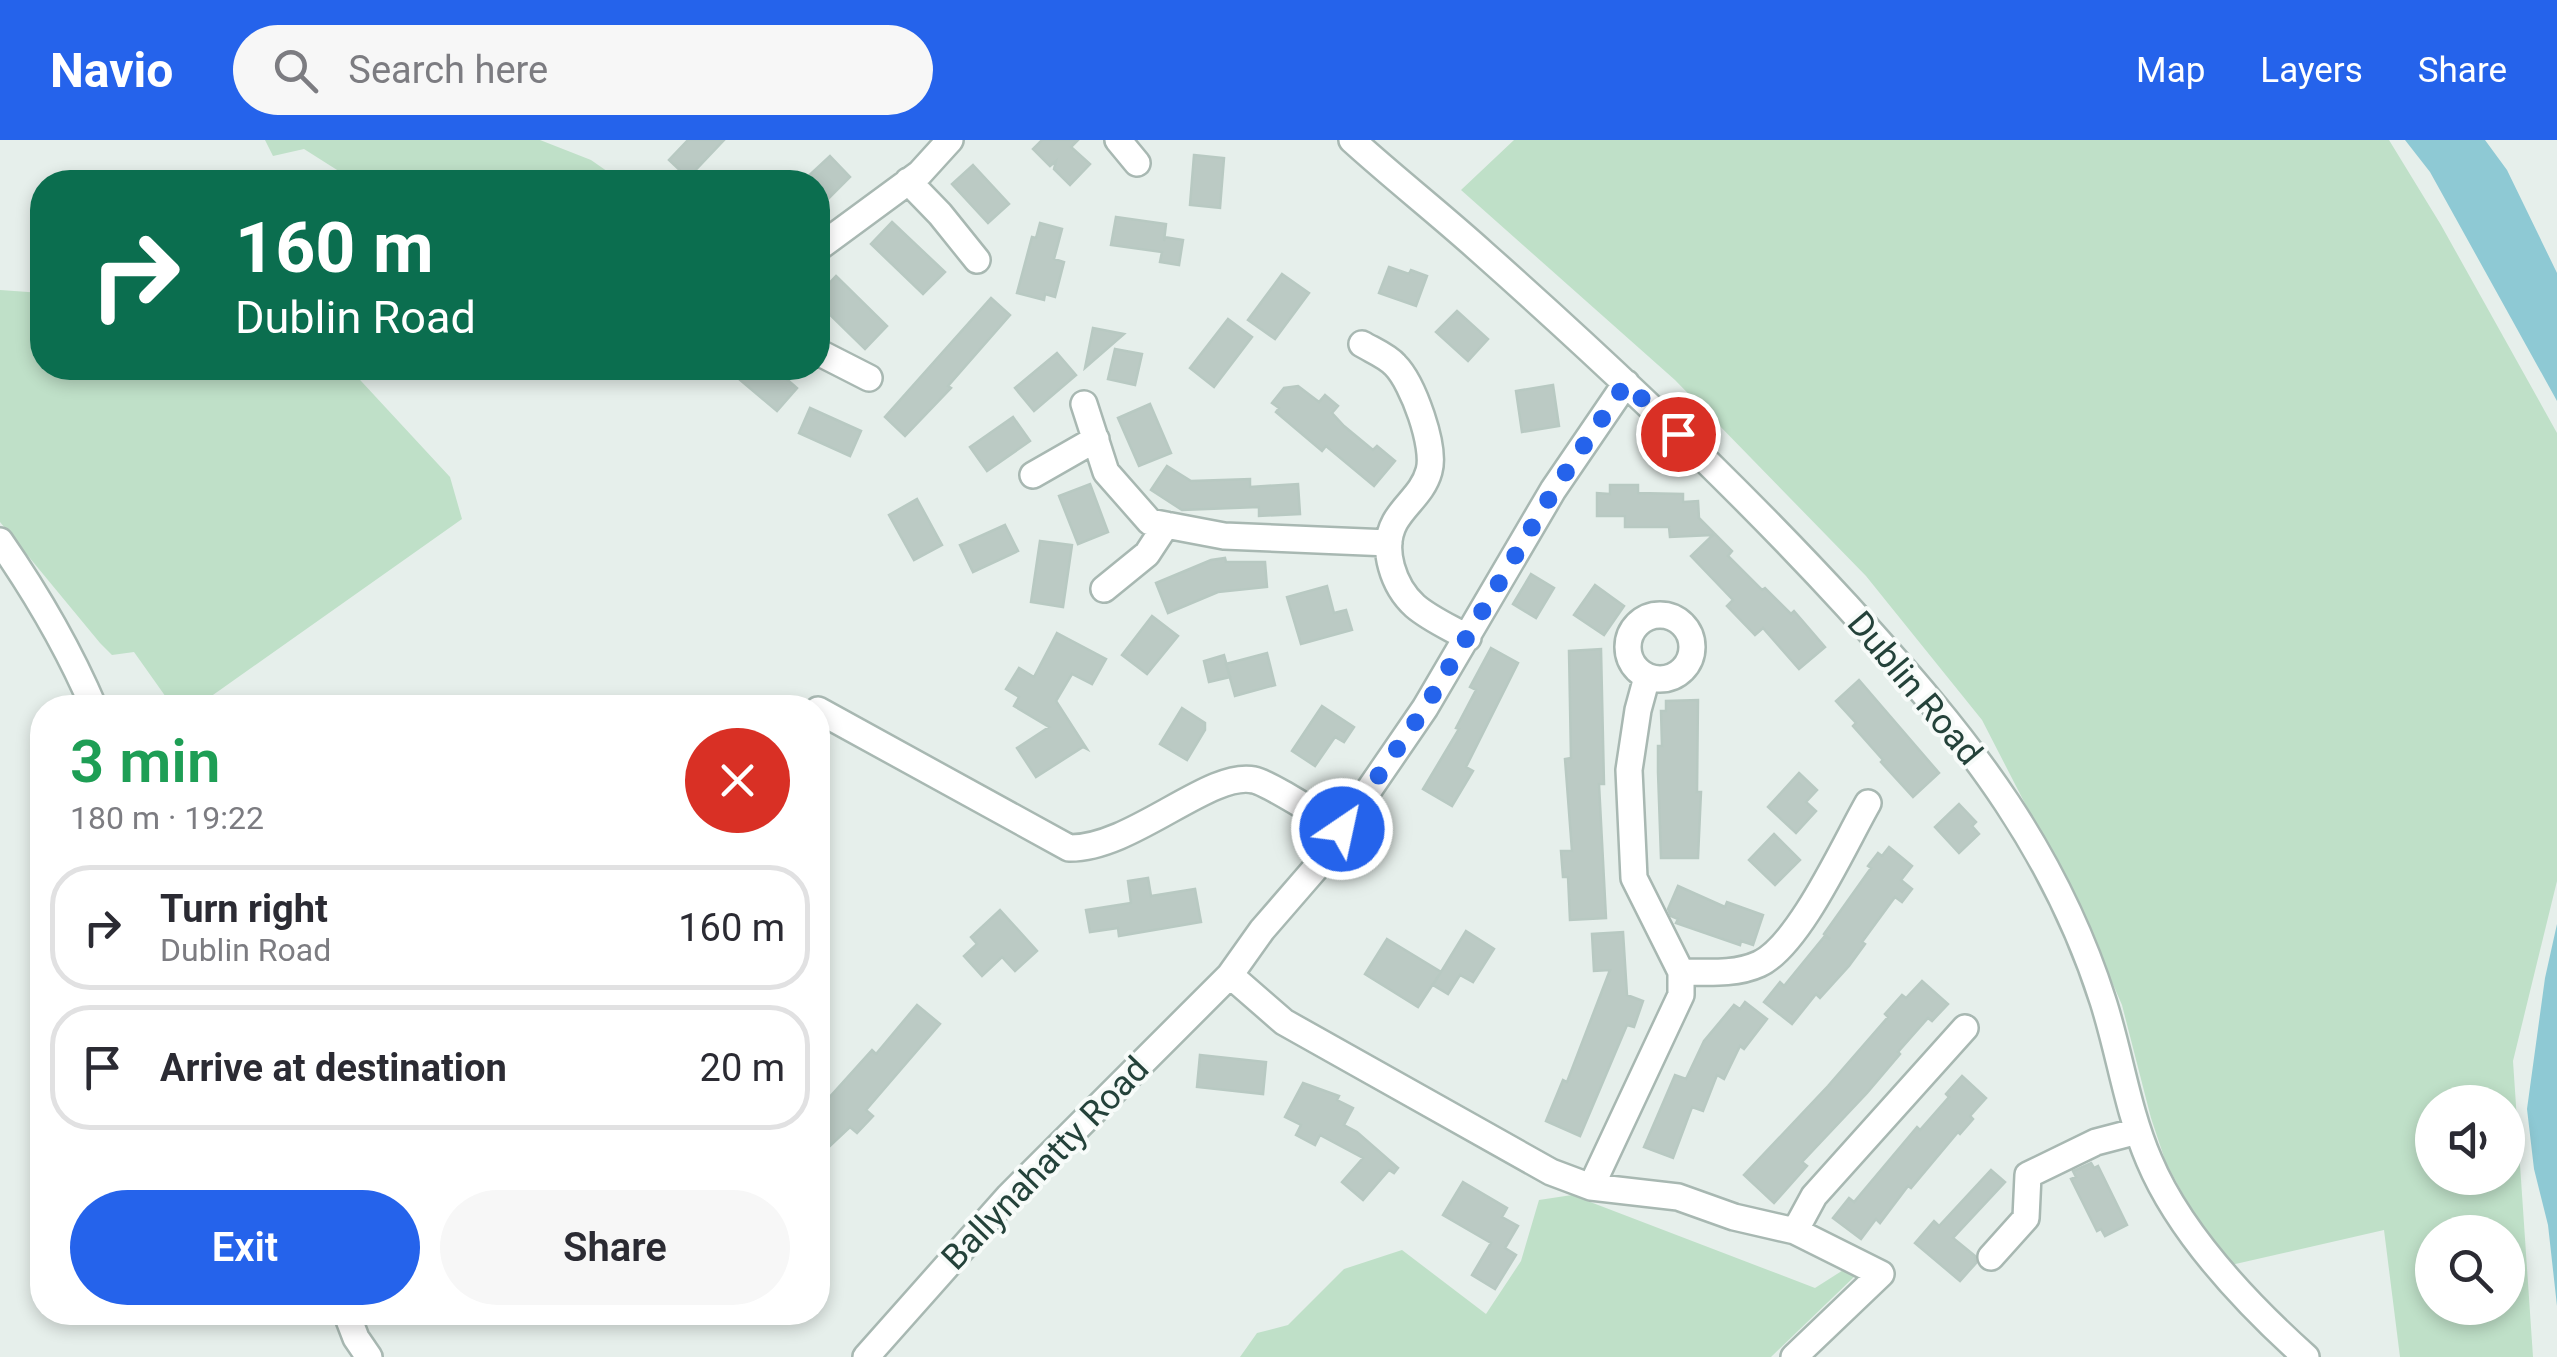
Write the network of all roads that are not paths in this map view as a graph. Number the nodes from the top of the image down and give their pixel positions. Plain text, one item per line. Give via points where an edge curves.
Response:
1 (950, 140) edge
2 (1118, 140) edge
3 (1352, 140) edge
4 (1137, 162) dead end
5 (908, 182) junction
6 (830, 239) edge
7 (977, 260) dead end
8 (1362, 344) dead end
9 (830, 358) edge
10 (869, 378) dead end
11 (1626, 383) junction
12 (1084, 404) dead end
13 (1096, 440) junction
14 (1033, 474) dead end
15 (1166, 524) junction
16 (0, 541) edge
17 (1389, 543) junction
18 (1104, 589) dead end
19 (1468, 638) junction
20 (1647, 677) dead end
21 (89, 695) edge
22 (830, 717) edge
23 (1868, 803) dead end
24 (1342, 829) junction
25 (1681, 972) junction
26 (1230, 975) junction
27 (1966, 1028) dead end
28 (2138, 1131) junction
29 (1590, 1187) junction
30 (1794, 1231) junction
31 (1991, 1256) dead end
32 (351, 1325) edge
33 (368, 1357) edge
34 (866, 1357) edge
35 (1794, 1357) edge
36 (2306, 1357) edge

1 - 5 street
2 - 4 street
3 - 11 street, Dublin Road
5 - 6 street
5 - 7 street
8 - 17 street via 1395,365 1431,447 1430,470
9 - 10 street
11 - 19 street, Ballynahatty Road
11 - 28 street, Dublin Road via 1874,636 2006,802 2054,879 2085,948
12 - 13 street
13 - 14 street
13 - 15 street via 1106,472 1150,522
15 - 17 street via 1224,536
15 - 18 street via 1147,554
16 - 21 street
17 - 19 street via 1392,572 1414,606
19 - 24 street, Ballynahatty Road
20 - 25 street via 1630,770 1634,878
22 - 24 street via 1068,848 1089,848 1137,830 1222,782 1254,780
23 - 25 street via 1796,929 1761,964
24 - 26 street, Ballynahatty Road
25 - 29 street via 1681,995
26 - 29 street via 1289,1025 1551,1172
26 - 34 street, Ballynahatty Road via 1008,1196
27 - 30 street via 1814,1196
28 - 31 street via 2096,1142 2028,1175 2026,1218
28 - 36 street, Dublin Road via 2178,1214
29 - 30 street via 1678,1196
30 - 35 street via 1881,1274
32 - 33 street

